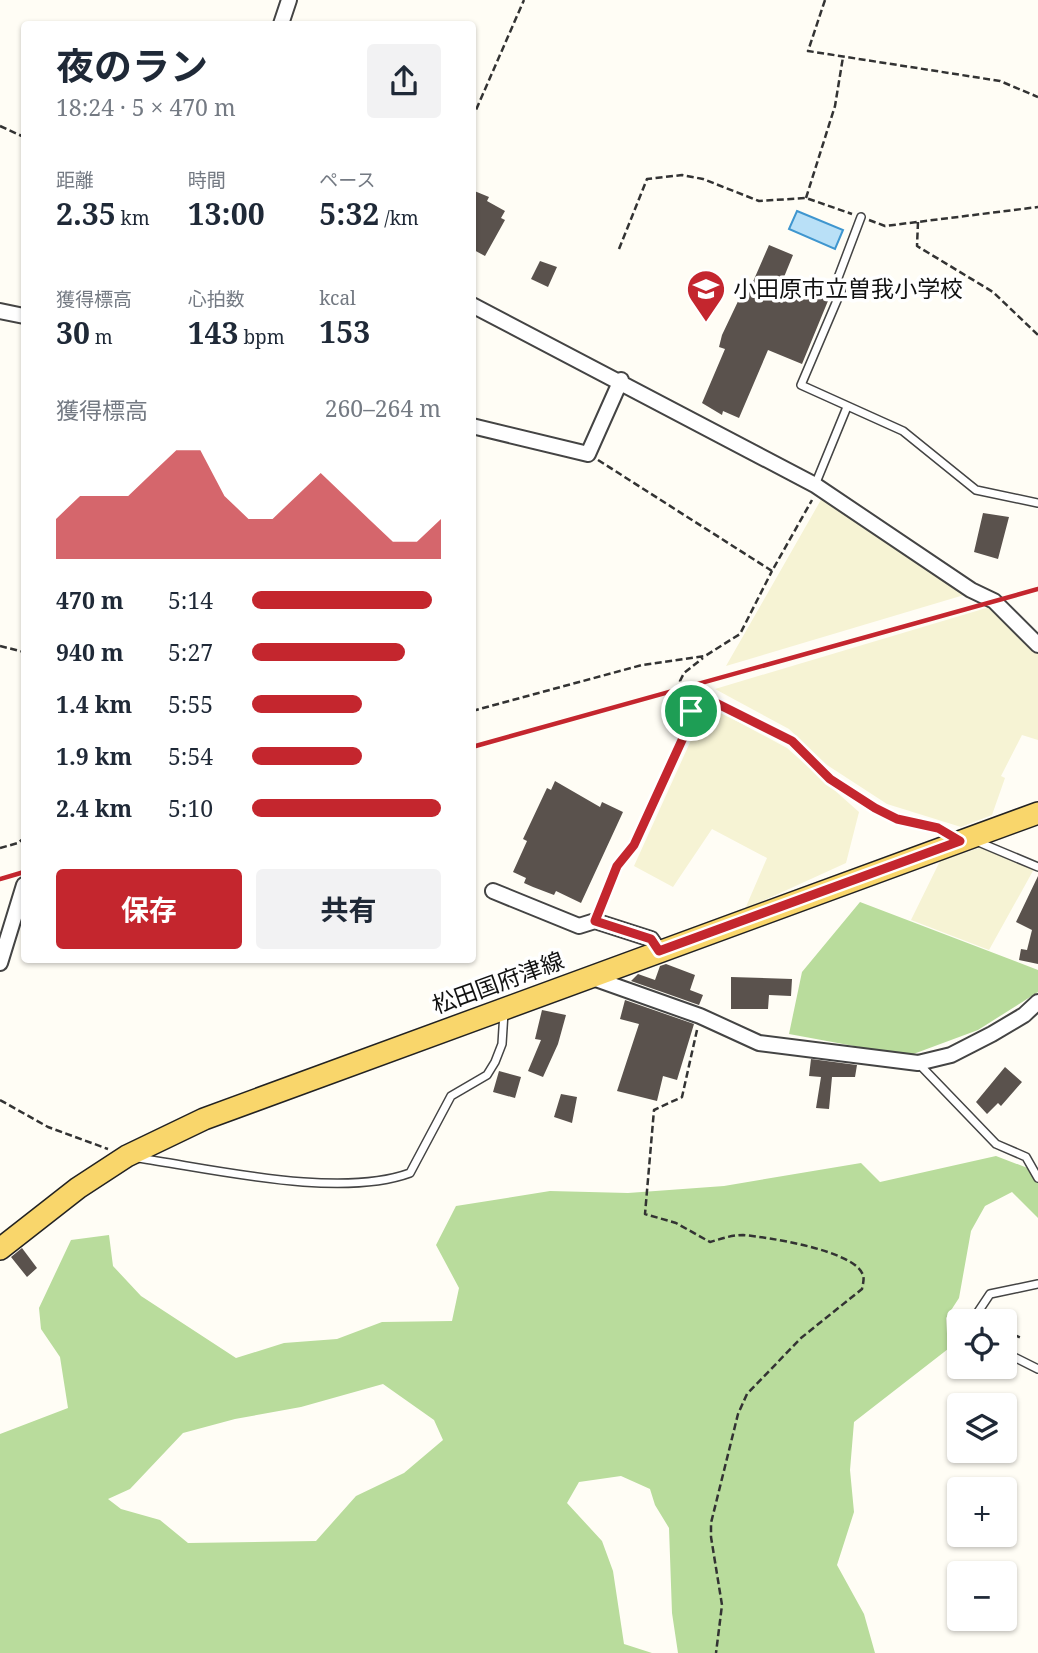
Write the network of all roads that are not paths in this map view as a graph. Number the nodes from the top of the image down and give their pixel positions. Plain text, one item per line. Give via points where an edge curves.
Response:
1 (289, 0) edge
2 (282, 21) edge
3 (861, 217) road end
4 (476, 307) edge
5 (0, 310) edge
6 (21, 315) edge
7 (621, 380) junction
8 (847, 407) junction
9 (476, 427) edge
10 (817, 486) junction
11 (1038, 503) edge
12 (1038, 645) edge
13 (1038, 813) edge
14 (964, 840) junction
15 (1038, 867) edge
16 (493, 891) dead end
17 (21, 895) edge
18 (659, 951) junction
19 (0, 963) edge
20 (590, 978) junction
21 (1038, 1002) edge
22 (505, 1008) junction
23 (918, 1063) junction
24 (127, 1156) junction
25 (1038, 1178) edge
26 (0, 1249) edge
27 (1038, 1284) edge
28 (980, 1309) edge
29 (1017, 1358) edge
30 (1038, 1369) edge

1 - 2 street
3 - 8 lane via 836,282 841,291 801,385
4 - 7 street
5 - 6 street
7 - 9 street via 588,454
7 - 10 street
8 - 10 lane
8 - 11 lane via 903,431 976,490
10 - 12 street via 994,601
13 - 14 main road, 松田国府津線
14 - 15 lane
14 - 18 main road, 松田国府津線
16 - 18 street via 579,926 595,921 651,939
17 - 19 street
18 - 20 main road, 松田国府津線
20 - 22 main road, 松田国府津線
20 - 23 street via 700,1016 759,1043
21 - 23 street via 1024,1015 951,1055
22 - 24 main road, 松田国府津線 via 204,1119
22 - 24 lane via 502,1044 495,1062 487,1075 451,1096 411,1173 385,1181 307,1181 235,1175
23 - 25 lane via 996,1144 1026,1157
24 - 26 main road, 松田国府津線
27 - 28 lane via 989,1294
29 - 30 lane

